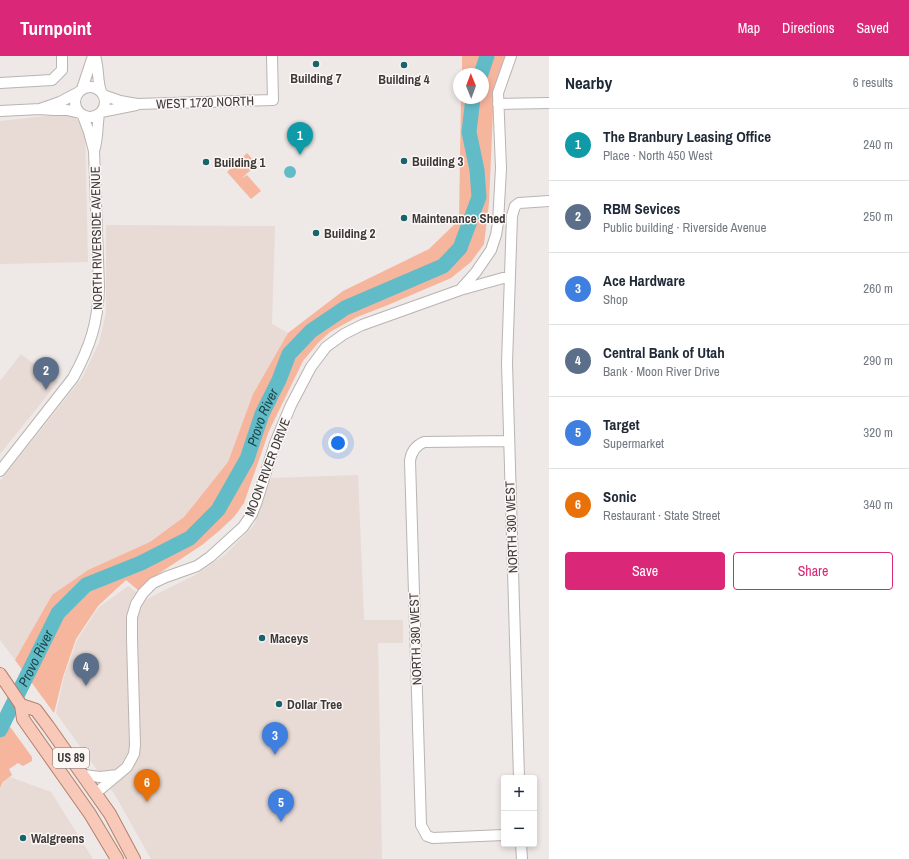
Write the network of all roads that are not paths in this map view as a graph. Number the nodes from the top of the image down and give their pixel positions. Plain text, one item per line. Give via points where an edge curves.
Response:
1 (62, 56) edge
2 (94, 56) edge
3 (272, 56) edge
4 (511, 56) edge
5 (0, 83) edge
6 (80, 90) junction
7 (102, 94) junction
8 (549, 103) edge
9 (138, 104) junction
10 (498, 104) junction
11 (40, 108) junction
12 (0, 111) edge
13 (100, 113) junction
14 (81, 114) junction
15 (94, 151) junction
16 (549, 201) edge
17 (510, 276) junction
18 (460, 290) junction
19 (509, 441) junction
20 (0, 471) edge
21 (1, 676) edge
22 (21, 705) junction
23 (118, 774) junction
24 (84, 775) junction
25 (519, 775) edge
26 (70, 786) junction
27 (96, 793) junction
28 (501, 835) edge
29 (522, 847) edge
30 (117, 859) edge
31 (134, 859) edge
32 (522, 859) edge

1 - 5 street via 62,70 52,80
2 - 6 street
2 - 7 street
3 - 9 street, WEST 1720 NORTH via 273,100
4 - 10 street via 498,93
6 - 7 street via 92,87
6 - 11 street via 60,102
6 - 14 street via 75,98 75,107
7 - 9 street, WEST 1720 NORTH
7 - 13 street via 104,105
8 - 10 street
9 - 13 street, WEST 1720 NORTH
10 - 18 street via 501,168 496,234 491,250
11 - 12 street
11 - 14 street
13 - 14 street via 90,117
13 - 15 street, NORTH RIVERSIDE AVENUE
14 - 15 street, NORTH RIVERSIDE AVENUE
15 - 20 street, NORTH RIVERSIDE AVENUE via 99,287 90,345 73,378
16 - 17 street, NORTH 300 WEST via 519,203 515,206 512,216
17 - 18 street
17 - 19 street, NORTH 300 WEST via 507,363
18 - 23 street, MOON RIVER DRIVE via 362,325 326,347 311,366 291,405 252,514 243,527 197,566 159,580 143,593 132,617 134,754 127,767
19 - 25 street, NORTH 300 WEST
19 - 28 street, NORTH 380 WEST via 419,444 411,452 410,461 421,825 427,836 433,838
21 - 22 main road, US 89
22 - 24 main road, US 89 via 36,710
22 - 26 main road, US 89 via 23,718
23 - 24 street via 100,777
23 - 27 street, MOON RIVER DRIVE
24 - 27 main road, US 89
26 - 27 main road via 77,785 88,793
26 - 30 main road, US 89
27 - 31 main road, US 89
29 - 32 street

